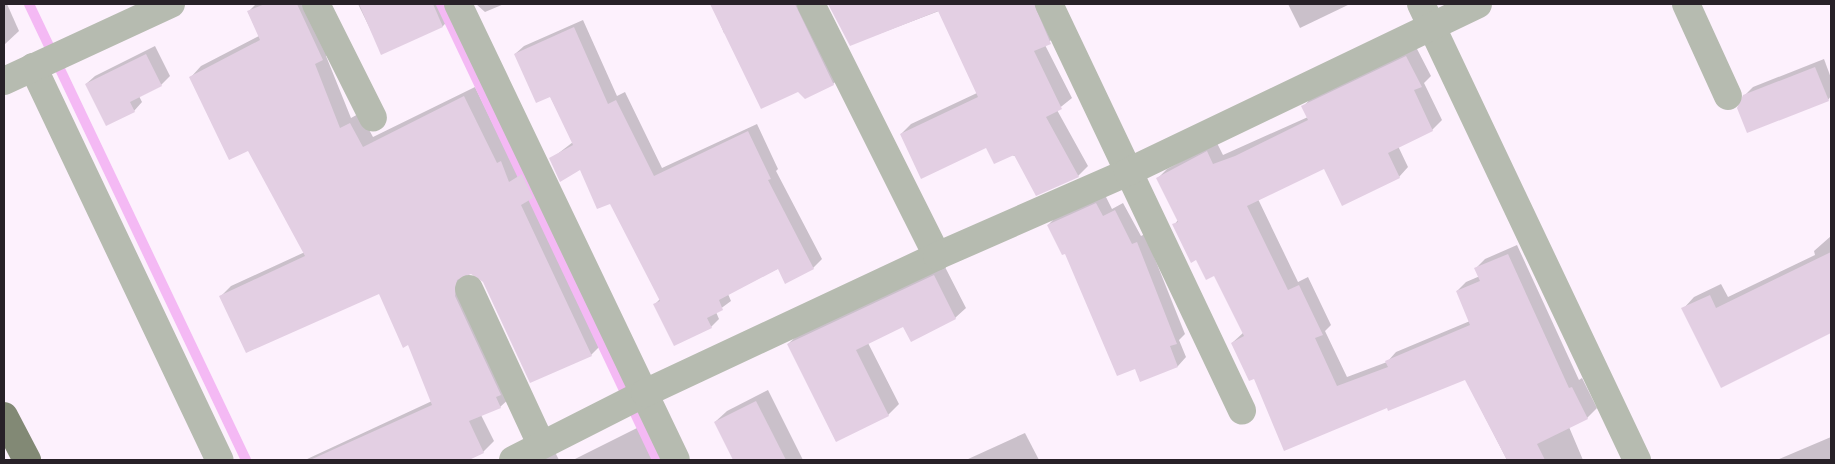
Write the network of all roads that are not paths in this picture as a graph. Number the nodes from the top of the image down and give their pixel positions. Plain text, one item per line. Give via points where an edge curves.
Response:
1 (171, 4) edge
2 (316, 4) edge
3 (458, 4) edge
4 (811, 4) edge
5 (1049, 4) edge
6 (1478, 4) edge
7 (1686, 4) edge
8 (1427, 15) edge
9 (47, 61) junction
10 (4, 80) edge
11 (1728, 96) dead end
12 (374, 118) dead end
13 (1128, 172) junction
14 (937, 256) junction
15 (469, 289) dead end
16 (634, 398) junction
17 (1242, 411) dead end
18 (4, 416) edge
19 (541, 444) junction
20 (27, 460) edge
21 (220, 460) edge
22 (514, 460) edge
23 (676, 460) edge
24 (1637, 460) edge

1 - 9 street
2 - 12 street
3 - 16 street
4 - 14 street
5 - 13 street
6 - 8 street
7 - 11 street
8 - 13 street
8 - 24 street
9 - 10 street
9 - 21 street
13 - 14 street
13 - 17 street
14 - 16 street
15 - 19 street
16 - 19 street
16 - 23 street
18 - 20 main road
19 - 22 street

